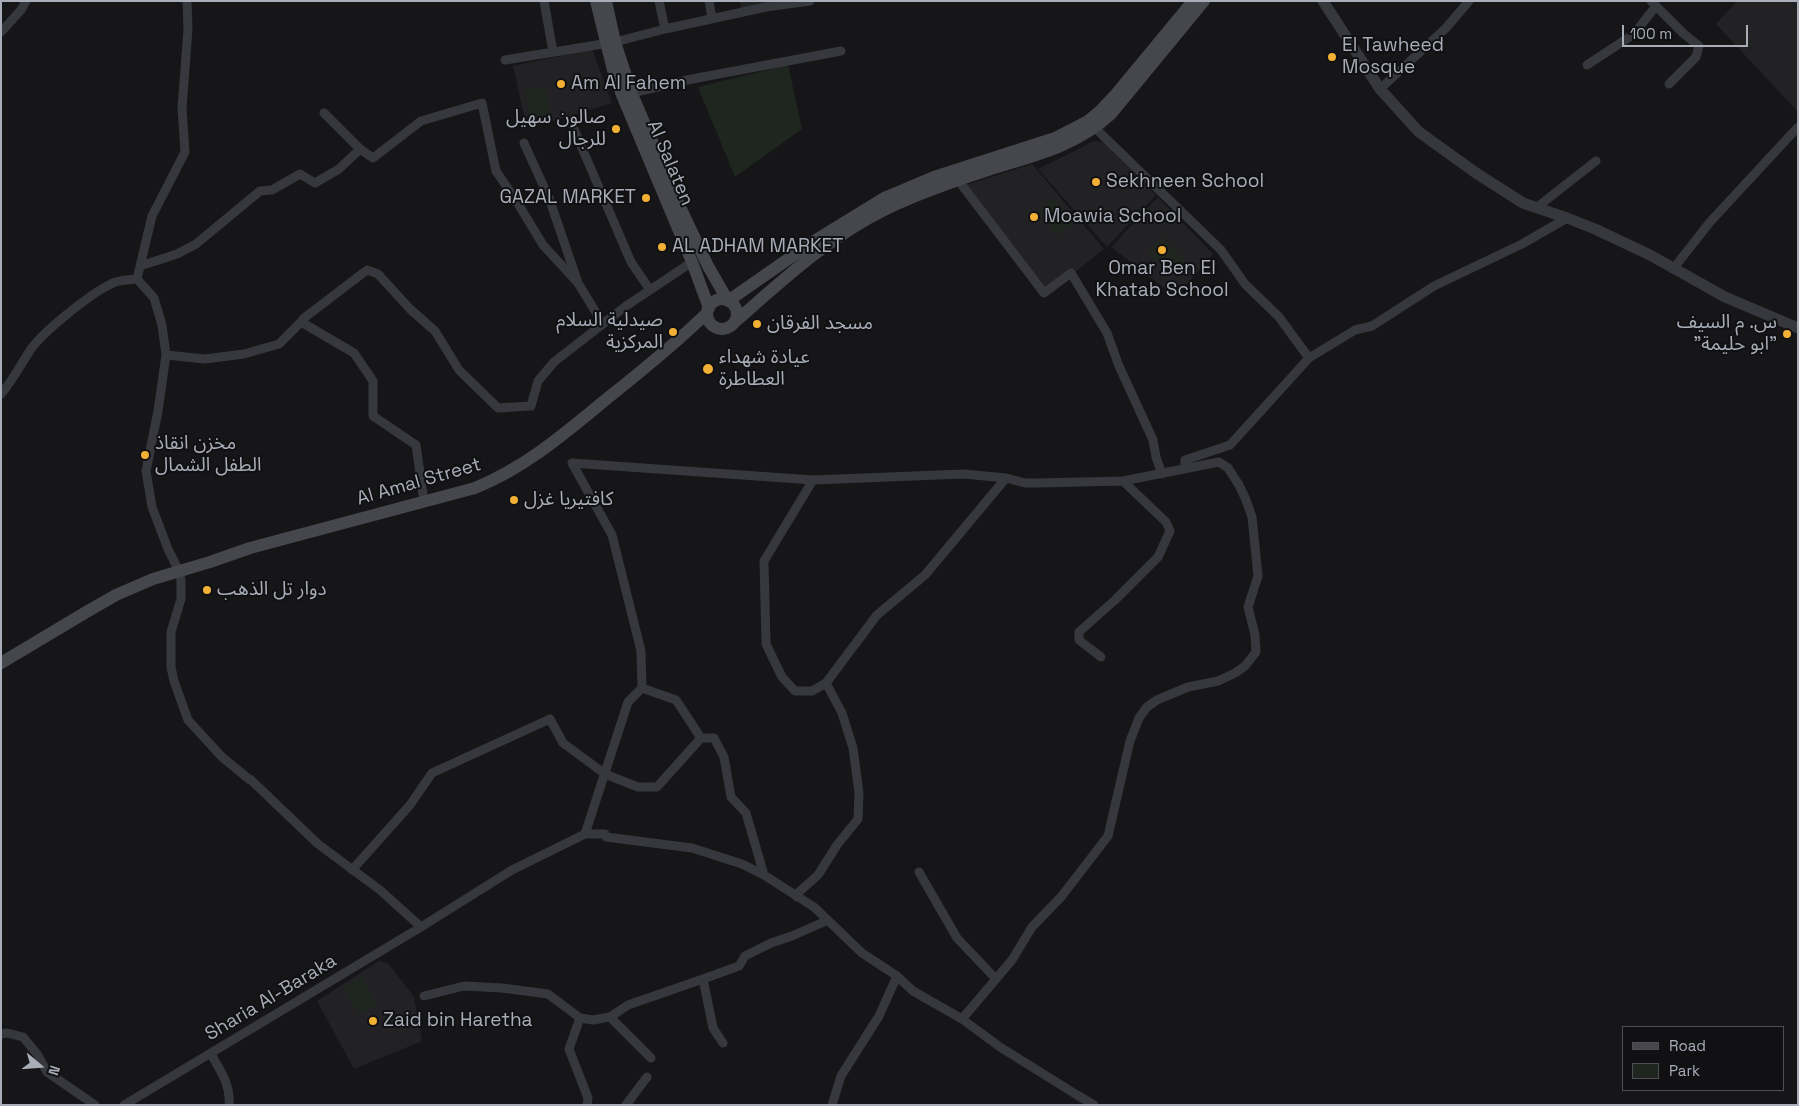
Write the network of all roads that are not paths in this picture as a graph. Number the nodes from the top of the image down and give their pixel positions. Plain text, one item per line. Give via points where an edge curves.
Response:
1 (26, 1) edge
2 (187, 1) edge
3 (544, 1) edge
4 (596, 1) edge
5 (606, 1) edge
6 (659, 1) edge
7 (708, 1) edge
8 (810, 1) edge
9 (1193, 1) edge
10 (1204, 1) edge
11 (1323, 1) edge
12 (1469, 1) edge
13 (1653, 4) edge
14 (712, 18) junction
15 (665, 28) junction
16 (1, 32) edge
17 (610, 42) junction
18 (842, 51) dead end
19 (553, 52) junction
20 (505, 60) dead end
21 (1587, 64) dead end
22 (1669, 84) dead end
23 (1380, 88) junction
24 (627, 95) junction
25 (324, 113) dead end
26 (570, 120) dead end
27 (1798, 127) edge
28 (1095, 128) junction
29 (524, 143) dead end
30 (360, 149) junction
31 (1596, 161) dead end
32 (958, 180) junction
33 (1536, 208) junction
34 (1567, 218) junction
35 (692, 262) junction
36 (140, 266) junction
37 (1673, 268) junction
38 (137, 279) junction
39 (578, 283) junction
40 (650, 290) junction
41 (728, 300) junction
42 (708, 311) junction
43 (736, 320) junction
44 (301, 322) junction
45 (603, 324) junction
46 (1798, 328) edge
47 (166, 355) junction
48 (1308, 358) junction
49 (1, 394) edge
50 (1185, 469) junction
51 (1162, 474) junction
52 (1006, 478) junction
53 (813, 480) junction
54 (1123, 480) junction
55 (424, 502) junction
56 (179, 571) junction
57 (1101, 657) dead end
58 (1, 663) edge
59 (826, 683) junction
60 (642, 688) junction
61 (701, 738) junction
62 (605, 774) junction
63 (586, 834) junction
64 (352, 870) junction
65 (919, 872) dead end
66 (764, 875) junction
67 (797, 897) junction
68 (828, 920) junction
69 (421, 927) junction
70 (897, 976) junction
71 (703, 979) junction
72 (996, 979) junction
73 (424, 996) dead end
74 (610, 1017) junction
75 (580, 1018) junction
76 (962, 1019) junction
77 (1, 1034) edge
78 (723, 1043) dead end
79 (211, 1054) junction
80 (651, 1058) dead end
81 (647, 1077) dead end
82 (1090, 1103) edge
83 (95, 1105) edge
84 (124, 1105) edge
85 (229, 1105) edge
86 (587, 1105) edge
87 (626, 1105) edge
88 (832, 1105) edge

1 - 16 street
2 - 36 street via 182,108 185,152 152,216
3 - 19 street
4 - 17 main road, Al Salaten
5 - 17 main road, Al Salaten
6 - 15 street
7 - 14 street
8 - 14 street
9 - 41 main road via 1116,94 1088,122 1054,138 934,177 884,198 814,240
10 - 28 main road via 1123,100
11 - 23 street
12 - 23 street via 1446,28
13 - 21 street via 1634,34
13 - 22 street via 1699,46 1696,57
14 - 15 street
15 - 17 street
17 - 19 street
17 - 24 main road, Al Salaten via 613,70
18 - 24 street
19 - 20 street
23 - 33 street via 1419,132 1476,173
24 - 35 main road, Al Salaten
24 - 41 main road, Al Salaten via 708,266
25 - 30 street
26 - 40 street via 632,262
27 - 37 street via 1710,222
28 - 32 main road via 1059,147
28 - 48 street via 1221,250 1244,284 1279,318
29 - 39 street via 548,198
30 - 36 street via 315,183 300,174 272,190 260,191 196,244
30 - 39 street via 373,158 421,121 482,103 496,171 543,245
31 - 33 street
32 - 43 main road via 889,208 832,240
32 - 51 street via 1044,293 1071,273 1107,333 1153,440
33 - 34 street
34 - 37 street via 1650,254
34 - 48 street via 1522,244 1434,286 1372,326 1355,330
35 - 40 street
35 - 42 main road, Al Salaten
36 - 38 street
37 - 46 street via 1725,297
38 - 47 street via 154,298
38 - 49 street via 112,283 61,320 32,348
39 - 45 street
40 - 45 street
41 - 42 main road via 711,304
41 - 43 main road via 737,311
42 - 43 main road via 710,323 718,328 728,328
42 - 55 main road, Al Amal Street via 673,345 530,460 475,488
44 - 45 street via 367,270 378,274 435,331 459,370 498,408 531,406 538,381 554,362
44 - 47 street via 279,344 244,354 205,359
44 - 55 street via 354,353 373,381 373,416 416,444
47 - 56 street via 146,471 152,507
48 - 50 street via 1230,445 1184,460
50 - 51 street
50 - 72 street via 1219,462 1228,468 1246,500 1252,517 1258,576 1248,608 1256,652 1236,673 1218,681 1188,686 1147,707 1130,741 1108,836 1061,897 1032,927
51 - 54 street
52 - 53 street via 964,474
52 - 54 street via 1025,483
52 - 59 street via 925,575 877,615
53 - 59 street via 764,561 766,644 782,677 795,691 812,691
53 - 60 street via 572,463 612,535 641,651
54 - 57 street via 1166,522 1170,531 1158,557 1079,632 1079,640
55 - 56 main road, Al Amal Street via 250,548
56 - 58 main road, Al Amal Street via 116,595
56 - 64 street via 181,599 171,632 171,667 188,720 222,757 250,779 318,844
59 - 67 street via 842,713 853,748 859,793 858,819 818,875
60 - 61 street via 676,700
60 - 62 street via 628,702
61 - 62 street via 657,786 638,787
61 - 66 street via 714,738 724,756 731,797 746,813
62 - 63 street
62 - 64 street via 563,743 550,719 432,773 410,805
63 - 66 street via 692,848 742,864
63 - 69 street, Sharia Al-Baraka via 512,870
64 - 69 street
65 - 72 street via 957,938
66 - 67 street
67 - 68 street
68 - 70 street via 862,953
68 - 71 street via 745,956 739,966
69 - 79 street, Sharia Al-Baraka
70 - 76 street via 913,991
70 - 88 street via 879,1016 841,1076
71 - 74 street via 628,1006
71 - 78 street via 714,1028
72 - 76 street
73 - 75 street via 464,986 548,994
74 - 75 street
74 - 80 street
75 - 86 street via 569,1049 588,1098
76 - 82 street via 1000,1047
77 - 83 street via 23,1037 47,1072
79 - 84 street, Sharia Al-Baraka
79 - 85 street via 226,1082
81 - 87 street

